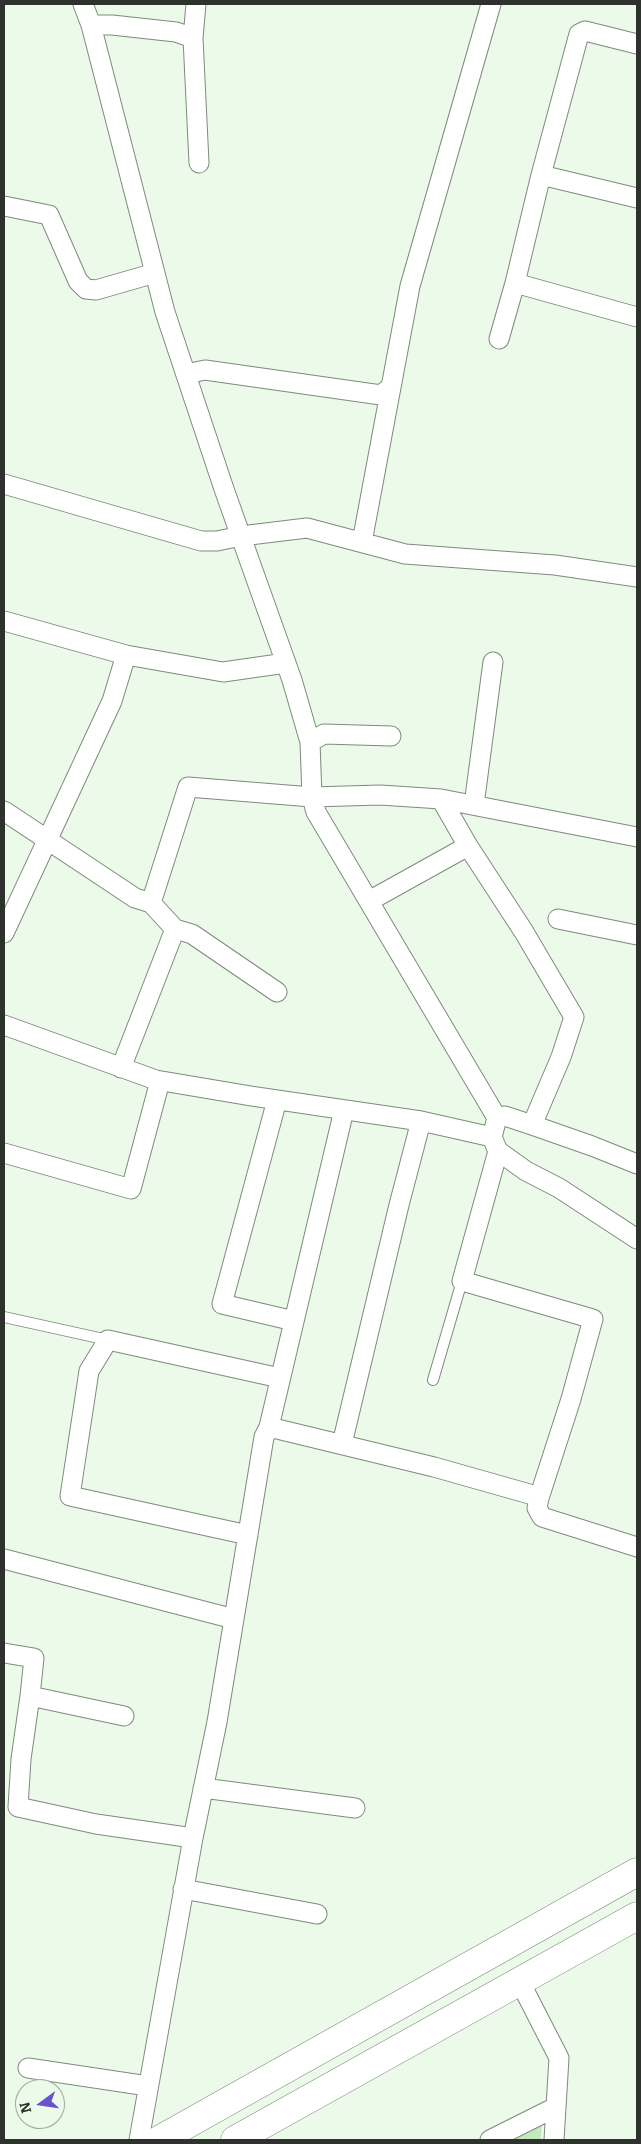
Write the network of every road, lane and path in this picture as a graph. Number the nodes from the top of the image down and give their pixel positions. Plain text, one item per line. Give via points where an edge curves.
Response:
1 (84, 4) edge
2 (196, 4) edge
3 (491, 4) edge
4 (91, 25) junction
5 (193, 38) junction
6 (637, 44) edge
7 (199, 163) dead end
8 (542, 175) junction
9 (637, 198) edge
10 (4, 206) edge
11 (155, 273) junction
12 (515, 283) junction
13 (637, 317) edge
14 (499, 339) dead end
15 (186, 374) junction
16 (391, 387) junction
17 (4, 484) edge
18 (241, 536) junction
19 (362, 542) junction
20 (637, 577) edge
21 (4, 621) edge
22 (126, 655) junction
23 (493, 662) dead end
24 (286, 663) junction
25 (391, 736) dead end
26 (310, 742) junction
27 (312, 797) junction
28 (441, 799) junction
29 (474, 806) junction
30 (4, 811) edge
31 (637, 837) edge
32 (47, 840) junction
33 (468, 846) junction
34 (369, 901) junction
35 (151, 903) junction
36 (558, 918) dead end
37 (175, 929) junction
38 (4, 933) edge
39 (637, 935) edge
40 (277, 992) dead end
41 (4, 1025) edge
42 (121, 1068) junction
43 (160, 1081) junction
44 (277, 1100) junction
45 (344, 1110) junction
46 (497, 1118) junction
47 (421, 1121) junction
48 (532, 1125) junction
49 (495, 1144) junction
50 (4, 1153) edge
51 (637, 1164) edge
52 (637, 1239) edge
53 (462, 1281) junction
54 (4, 1317) edge
55 (294, 1322) junction
56 (108, 1340) junction
57 (280, 1378) junction
58 (433, 1380) dead end
59 (269, 1427) junction
60 (342, 1444) junction
61 (538, 1498) junction
62 (248, 1535) junction
63 (637, 1547) edge
64 (4, 1559) edge
65 (234, 1620) junction
66 (4, 1653) edge
67 (30, 1696) junction
68 (124, 1716) dead end
69 (203, 1788) junction
70 (355, 1808) dead end
71 (192, 1838) junction
72 (637, 1872) edge
73 (184, 1889) junction
74 (317, 1914) dead end
75 (637, 1916) edge
76 (520, 1982) junction
77 (28, 2068) dead end
78 (148, 2086) junction
79 (556, 2107) junction
80 (139, 2140) edge
81 (160, 2140) edge
82 (235, 2140) edge
83 (490, 2140) edge
84 (554, 2140) edge

1 - 4 street
2 - 5 street
3 - 16 street via 410,286
4 - 5 street via 176,32
4 - 11 street
5 - 7 street
6 - 8 street via 585,31 579,34
8 - 9 street
8 - 12 street
10 - 11 street via 49,215 78,281 86,288 96,290
11 - 15 street
12 - 13 street
12 - 14 street
15 - 16 street via 205,370 381,396
15 - 18 street
16 - 19 street
17 - 18 street via 201,541
18 - 19 street via 308,528
18 - 24 street
19 - 20 street via 405,554 555,565
21 - 22 street
22 - 24 street via 223,672
22 - 32 street via 112,701
23 - 29 street
24 - 26 street
25 - 26 street via 324,734
26 - 27 street
27 - 28 street via 380,795
27 - 34 street via 316,812
27 - 35 street via 188,787
28 - 29 street
28 - 33 street
29 - 31 street
30 - 32 street
32 - 35 street via 135,898
32 - 38 street
33 - 34 street
33 - 48 street via 574,1016 561,1057
34 - 46 street
35 - 37 street
36 - 39 street
37 - 40 street via 192,934
37 - 42 street
41 - 42 street
42 - 43 street
43 - 44 street
43 - 50 street via 131,1189
44 - 45 street
44 - 55 street via 222,1304
45 - 47 street
45 - 55 street
46 - 48 street via 504,1116
46 - 49 street
47 - 49 street
47 - 60 street
48 - 51 street
49 - 52 street via 526,1171 559,1188
49 - 53 street
53 - 58 lane
53 - 61 street via 593,1319
54 - 56 lane
55 - 57 street
56 - 57 street
56 - 62 street via 89,1371 70,1496
57 - 59 street
59 - 60 street
59 - 62 street via 264,1437
60 - 61 street
61 - 63 street via 537,1508 542,1518
62 - 65 street
64 - 65 street
65 - 69 street
66 - 67 street via 34,1658
67 - 68 street
67 - 71 street via 18,1807 96,1824
69 - 70 street
69 - 71 street
71 - 73 street
72 - 81 street
73 - 74 street
73 - 78 street
75 - 76 street
76 - 79 street via 559,2058
76 - 82 street
77 - 78 street
78 - 80 street
79 - 83 street
79 - 84 street

